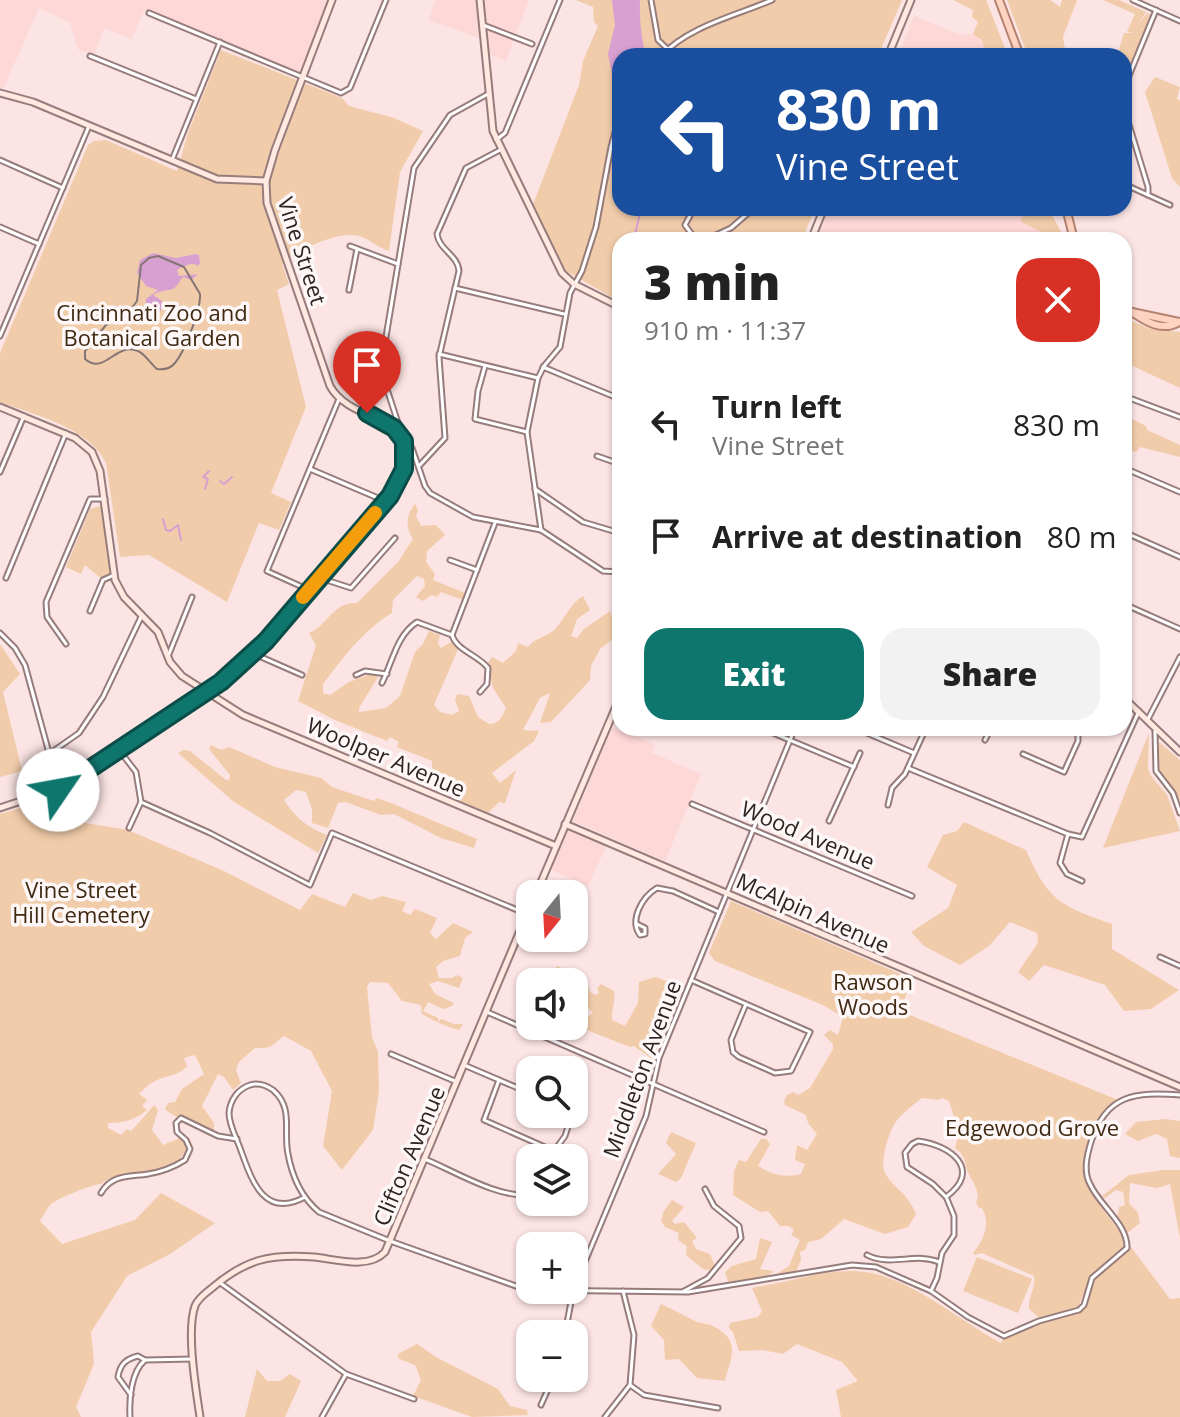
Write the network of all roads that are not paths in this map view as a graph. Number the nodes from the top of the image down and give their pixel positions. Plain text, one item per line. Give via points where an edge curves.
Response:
1 (332, 0) edge
2 (386, 0) edge
3 (480, 0) edge
4 (560, 0) edge
5 (651, 0) edge
6 (772, 0) edge
7 (911, 0) edge
8 (999, 0) edge
9 (1133, 0) edge
10 (1156, 10) junction
11 (149, 13) dead end
12 (1180, 20) edge
13 (483, 25) junction
14 (220, 42) junction
15 (532, 44) dead end
16 (666, 48) edge
17 (669, 48) edge
18 (891, 48) edge
19 (1017, 48) edge
20 (90, 56) dead end
21 (1132, 68) edge
22 (302, 76) junction
23 (0, 93) edge
24 (489, 93) junction
25 (196, 99) junction
26 (89, 126) junction
27 (1132, 134) edge
28 (496, 140) junction
29 (612, 143) edge
30 (500, 150) junction
31 (0, 160) edge
32 (172, 161) junction
33 (266, 181) junction
34 (63, 188) junction
35 (1132, 188) edge
36 (1148, 195) junction
37 (1170, 205) dead end
38 (745, 216) edge
39 (0, 227) edge
40 (722, 232) edge
41 (39, 244) junction
42 (350, 246) dead end
43 (357, 249) junction
44 (398, 264) junction
45 (574, 284) junction
46 (455, 288) junction
47 (349, 290) dead end
48 (612, 303) edge
49 (1132, 312) edge
50 (566, 314) junction
51 (1179, 322) edge
52 (0, 336) edge
53 (439, 354) junction
54 (485, 366) junction
55 (543, 367) junction
56 (538, 378) junction
57 (612, 396) edge
58 (340, 398) junction
59 (1132, 399) edge
60 (0, 407) edge
61 (24, 416) junction
62 (1180, 417) edge
63 (527, 432) junction
64 (66, 433) junction
65 (402, 435) junction
66 (597, 456) dead end
67 (612, 461) edge
68 (419, 467) junction
69 (310, 469) junction
70 (1132, 471) edge
71 (0, 472) edge
72 (535, 489) junction
73 (1180, 492) edge
74 (105, 499) junction
75 (385, 501) junction
76 (495, 521) junction
77 (541, 530) junction
78 (612, 531) edge
79 (1132, 536) edge
80 (395, 538) dead end
81 (1180, 557) edge
82 (450, 560) dead end
83 (477, 570) junction
84 (612, 572) edge
85 (114, 575) junction
86 (6, 578) dead end
87 (320, 578) junction
88 (309, 590) junction
89 (192, 597) dead end
90 (1132, 608) edge
91 (90, 611) dead end
92 (142, 615) junction
93 (1180, 629) edge
94 (0, 633) edge
95 (452, 635) junction
96 (66, 644) dead end
97 (252, 653) junction
98 (167, 657) junction
99 (1180, 657) edge
100 (387, 674) junction
101 (302, 675) dead end
102 (356, 675) dead end
103 (382, 683) dead end
104 (480, 692) dead end
105 (205, 693) junction
106 (1132, 705) edge
107 (1139, 711) junction
108 (612, 715) edge
109 (1148, 719) junction
110 (1132, 727) edge
111 (1155, 727) junction
112 (780, 736) edge
113 (793, 736) edge
114 (874, 736) edge
115 (922, 736) edge
116 (987, 736) edge
117 (1078, 736) edge
118 (1128, 736) edge
119 (985, 740) dead end
120 (792, 741) junction
121 (119, 750) junction
122 (1180, 752) edge
123 (860, 753) dead end
124 (914, 753) junction
125 (49, 754) junction
126 (1023, 754) dead end
127 (854, 767) junction
128 (908, 768) junction
129 (58, 790) junction
130 (141, 802) junction
131 (692, 804) dead end
132 (888, 805) dead end
133 (0, 808) edge
134 (1180, 813) edge
135 (829, 821) dead end
136 (565, 824) junction
137 (129, 828) dead end
138 (754, 830) junction
139 (1068, 834) junction
140 (556, 846) junction
141 (542, 880) edge
142 (1082, 881) dead end
143 (727, 893) junction
144 (912, 896) dead end
145 (516, 906) edge
146 (719, 912) junction
147 (637, 924) dead end
148 (516, 942) edge
149 (1160, 957) dead end
150 (1180, 966) edge
151 (691, 980) junction
152 (746, 1004) junction
153 (487, 1012) junction
154 (391, 1054) dead end
155 (464, 1065) junction
156 (499, 1080) junction
157 (457, 1082) junction
158 (654, 1084) junction
159 (516, 1087) edge
160 (1180, 1087) edge
161 (1180, 1095) edge
162 (568, 1128) edge
163 (764, 1132) dead end
164 (237, 1139) junction
165 (425, 1159) junction
166 (705, 1189) dead end
167 (101, 1193) dead end
168 (516, 1193) edge
169 (305, 1197) junction
170 (946, 1197) junction
171 (390, 1241) junction
172 (588, 1253) edge
173 (867, 1255) dead end
174 (939, 1262) junction
175 (219, 1282) junction
176 (516, 1288) edge
177 (588, 1290) edge
178 (623, 1291) junction
179 (931, 1291) junction
180 (683, 1292) junction
181 (193, 1359) junction
182 (145, 1360) junction
183 (346, 1374) junction
184 (630, 1385) junction
185 (547, 1392) edge
186 (131, 1395) junction
187 (414, 1399) dead end
188 (541, 1405) dead end
189 (718, 1408) dead end
190 (605, 1416) edge
191 (130, 1417) edge
192 (200, 1417) edge
193 (322, 1417) edge

1 - 22 main road, Vine Street
2 - 22 street via 350,88 341,93
3 - 13 main road
4 - 28 street via 505,133
5 - 16 street via 658,40
6 - 17 street
7 - 18 main road
8 - 19 main road
9 - 10 street
10 - 12 street
10 - 21 street
11 - 14 street
13 - 15 street
13 - 24 main road
14 - 22 street
14 - 25 street
20 - 25 street
22 - 33 main road, Vine Street
23 - 26 main road
24 - 28 main road
24 - 44 street via 450,115 414,168
25 - 32 street
26 - 32 main road
26 - 34 street
27 - 36 street
28 - 30 main road
29 - 45 street via 596,227
30 - 45 main road via 557,266
30 - 46 street via 466,168 437,234 458,263
31 - 34 street
32 - 33 main road via 217,179
33 - 58 main road, Vine Street via 272,223 330,386
34 - 41 street
35 - 36 street
36 - 37 street
38 - 40 street
39 - 41 street
41 - 52 street
42 - 43 street
43 - 44 street
43 - 47 street
44 - 65 street via 381,367
45 - 48 main road
45 - 50 street
46 - 50 street
46 - 53 street
49 - 51 main road via 1152,324
50 - 55 street via 560,347
53 - 54 street
53 - 68 street via 445,438
54 - 56 street
54 - 63 street via 475,419
55 - 56 street
55 - 57 street
56 - 63 street
58 - 65 main road
58 - 69 street
59 - 62 street
60 - 61 main road
61 - 64 main road
61 - 71 street
63 - 72 street
64 - 74 main road via 96,459
64 - 86 street
65 - 68 street
65 - 75 main road via 404,469
66 - 67 street
68 - 76 street via 430,493 465,513
69 - 75 street
69 - 88 street via 267,571
70 - 73 street
72 - 77 street
72 - 78 street via 583,522
74 - 85 main road
74 - 96 street via 90,499 45,605
75 - 87 main road
76 - 77 street
76 - 83 street
77 - 84 street via 603,571
79 - 81 street
80 - 87 street via 351,588
82 - 83 street
83 - 95 street
85 - 91 street via 103,580
85 - 92 main road, Woolper Avenue via 121,592
87 - 88 main road
88 - 97 main road
89 - 98 street
90 - 93 street
92 - 98 main road, Woolper Avenue via 158,632
92 - 125 street via 103,697 75,736
94 - 125 street via 25,665
95 - 100 street via 417,622 398,641
95 - 104 street via 488,668 487,684
97 - 101 street
97 - 105 main road
98 - 105 main road, Woolper Avenue
99 - 109 street
100 - 102 street
100 - 103 street
105 - 121 main road
105 - 140 main road, Woolper Avenue via 243,715
106 - 107 main road
107 - 109 main road
107 - 110 street
108 - 136 main road
109 - 111 main road
111 - 122 main road
111 - 134 street via 1156,771
112 - 120 street
113 - 120 street, Middleton Avenue
114 - 124 street
115 - 124 street
116 - 119 street
117 - 126 street via 1064,772
118 - 139 street via 1082,837
120 - 127 street
120 - 138 street, Middleton Avenue
121 - 129 main road
121 - 130 street via 136,772
123 - 127 street
124 - 128 street
125 - 129 street
127 - 135 street
128 - 132 street via 892,788
128 - 139 street
129 - 133 main road
130 - 137 street
130 - 145 street via 310,885 332,833
131 - 138 street, Wood Avenue
136 - 140 main road
136 - 143 main road, McAlpin Avenue
138 - 143 street, Middleton Avenue
138 - 144 street, Wood Avenue
139 - 142 street via 1060,863 1067,874
140 - 141 main road
143 - 146 street, Middleton Avenue
143 - 160 main road, McAlpin Avenue
146 - 147 street via 657,888 645,899
146 - 151 street, Middleton Avenue
148 - 153 main road, Clifton Avenue
149 - 150 street
151 - 152 street
151 - 158 street, Middleton Avenue via 659,1058
152 - 152 street via 732,1048 739,1057 787,1073 810,1032
153 - 155 main road, Clifton Avenue
153 - 158 street
154 - 157 street
155 - 156 street
155 - 157 main road, Clifton Avenue
156 - 159 street
156 - 162 street via 487,1123 554,1151
157 - 165 main road, Clifton Avenue
158 - 163 street
158 - 172 street, Middleton Avenue via 646,1116
161 - 179 street via 1127,1098 1099,1119 1088,1152 1087,1179 1126,1236 1127,1248 1092,1278 1079,1310 1004,1336
164 - 167 street via 181,1118 177,1132 190,1149 185,1160 116,1178
164 - 169 street via 263,1195 286,1203
164 - 169 street via 229,1114 234,1097 254,1084 272,1089 286,1110 287,1153
165 - 168 street
165 - 171 main road, Clifton Avenue
166 - 180 street via 714,1206 739,1226 741,1238 708,1278
169 - 171 street via 325,1216
170 - 170 street via 961,1179 960,1160 924,1141 915,1142 905,1153 907,1167
170 - 174 street via 955,1230
171 - 175 main road, Clifton Avenue via 383,1254 372,1259 265,1257
171 - 176 street
173 - 174 street
174 - 179 street
175 - 181 main road, Clifton Avenue via 195,1306
175 - 183 street
177 - 178 street
178 - 180 street
178 - 184 street via 634,1335
179 - 180 street via 876,1267 852,1265
181 - 182 street
181 - 192 main road, Clifton Avenue
182 - 186 street
182 - 186 street via 126,1360 119,1370
183 - 187 street
183 - 193 street
184 - 189 street via 644,1395
184 - 190 street
185 - 188 street
186 - 191 street

